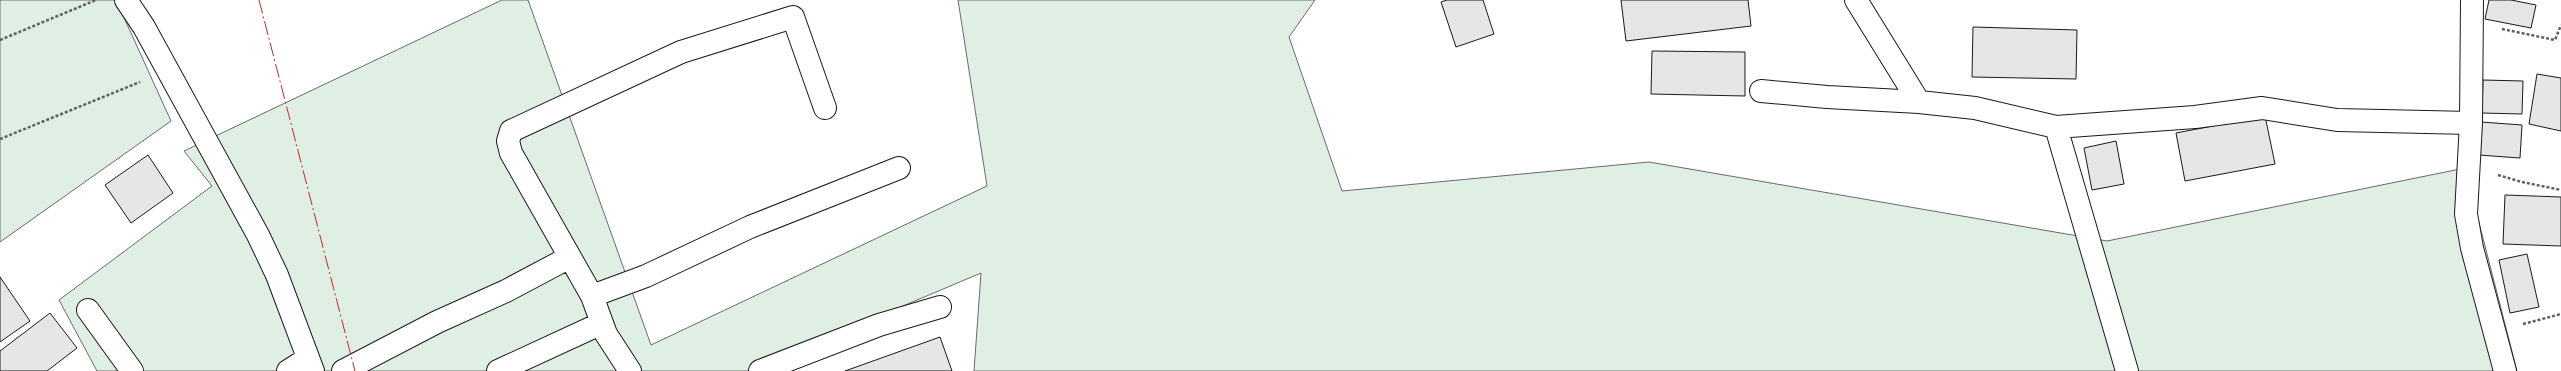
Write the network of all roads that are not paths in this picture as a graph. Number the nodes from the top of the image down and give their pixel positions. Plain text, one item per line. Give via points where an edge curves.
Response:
1 (126, 0) edge
2 (1856, 0) edge
3 (2472, 0) edge
4 (1761, 91) dead end
5 (1919, 102) junction
6 (825, 108) dead end
7 (2471, 123) junction
8 (2056, 127) junction
9 (899, 168) dead end
10 (570, 257) junction
11 (592, 296) junction
12 (940, 307) dead end
13 (88, 310) dead end
14 (602, 323) junction
15 (310, 365) edge
16 (132, 371) edge
17 (288, 371) edge
18 (343, 371) edge
19 (498, 371) edge
20 (630, 371) edge
21 (760, 371) edge
22 (2127, 371) edge
23 (2505, 371) edge

1 - 15 street via 144,27 256,230 277,275
2 - 5 street
3 - 7 street
4 - 5 street via 1827,98
5 - 8 street via 1975,108
6 - 10 street via 793,17 681,52 511,131 508,141 511,153
7 - 8 street via 2337,120 2262,108 2195,117
7 - 23 street via 2466,214 2472,248
8 - 22 street
9 - 11 street via 750,227 646,276
10 - 11 street
10 - 18 street via 506,291 436,322
11 - 14 street
12 - 21 street via 879,325
13 - 16 street
14 - 19 street
14 - 20 street via 606,334
15 - 17 street

